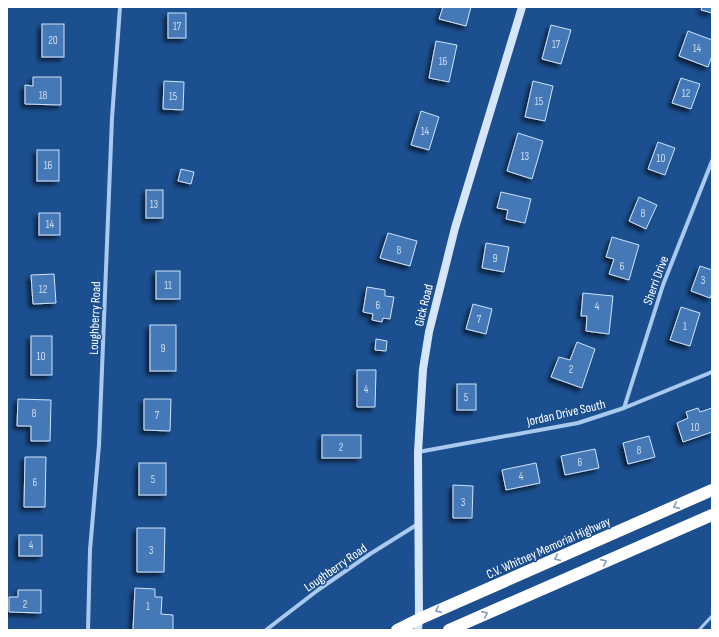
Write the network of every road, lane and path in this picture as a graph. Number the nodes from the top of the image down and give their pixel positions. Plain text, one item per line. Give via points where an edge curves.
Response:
1 (120, 7) edge
2 (522, 7) edge
3 (712, 161) edge
4 (712, 372) edge
5 (624, 408) junction
6 (418, 452) junction
7 (712, 490) edge
8 (712, 515) edge
9 (418, 524) junction
10 (712, 616) edge
11 (419, 624) edge
12 (88, 630) edge
13 (266, 630) edge
14 (396, 630) edge
15 (449, 630) edge
16 (698, 630) edge

1 - 12 street, Loughberry Road via 112,126 99,445 90,550
2 - 6 street, Gick Road via 455,228 429,332 423,369
3 - 5 street, Sherri Drive via 663,285
4 - 5 street, Jordan Drive South
5 - 6 street, Jordan Drive South via 578,423
6 - 9 street, Gick Road
7 -> 11 highway, C.V. Whitney Memorial Highway
15 -> 8 highway
9 - 11 street, Gick Road
9 - 13 street, Loughberry Road via 318,590
10 - 16 lane
11 - 14 highway, C.V. Whitney Memorial Highway

